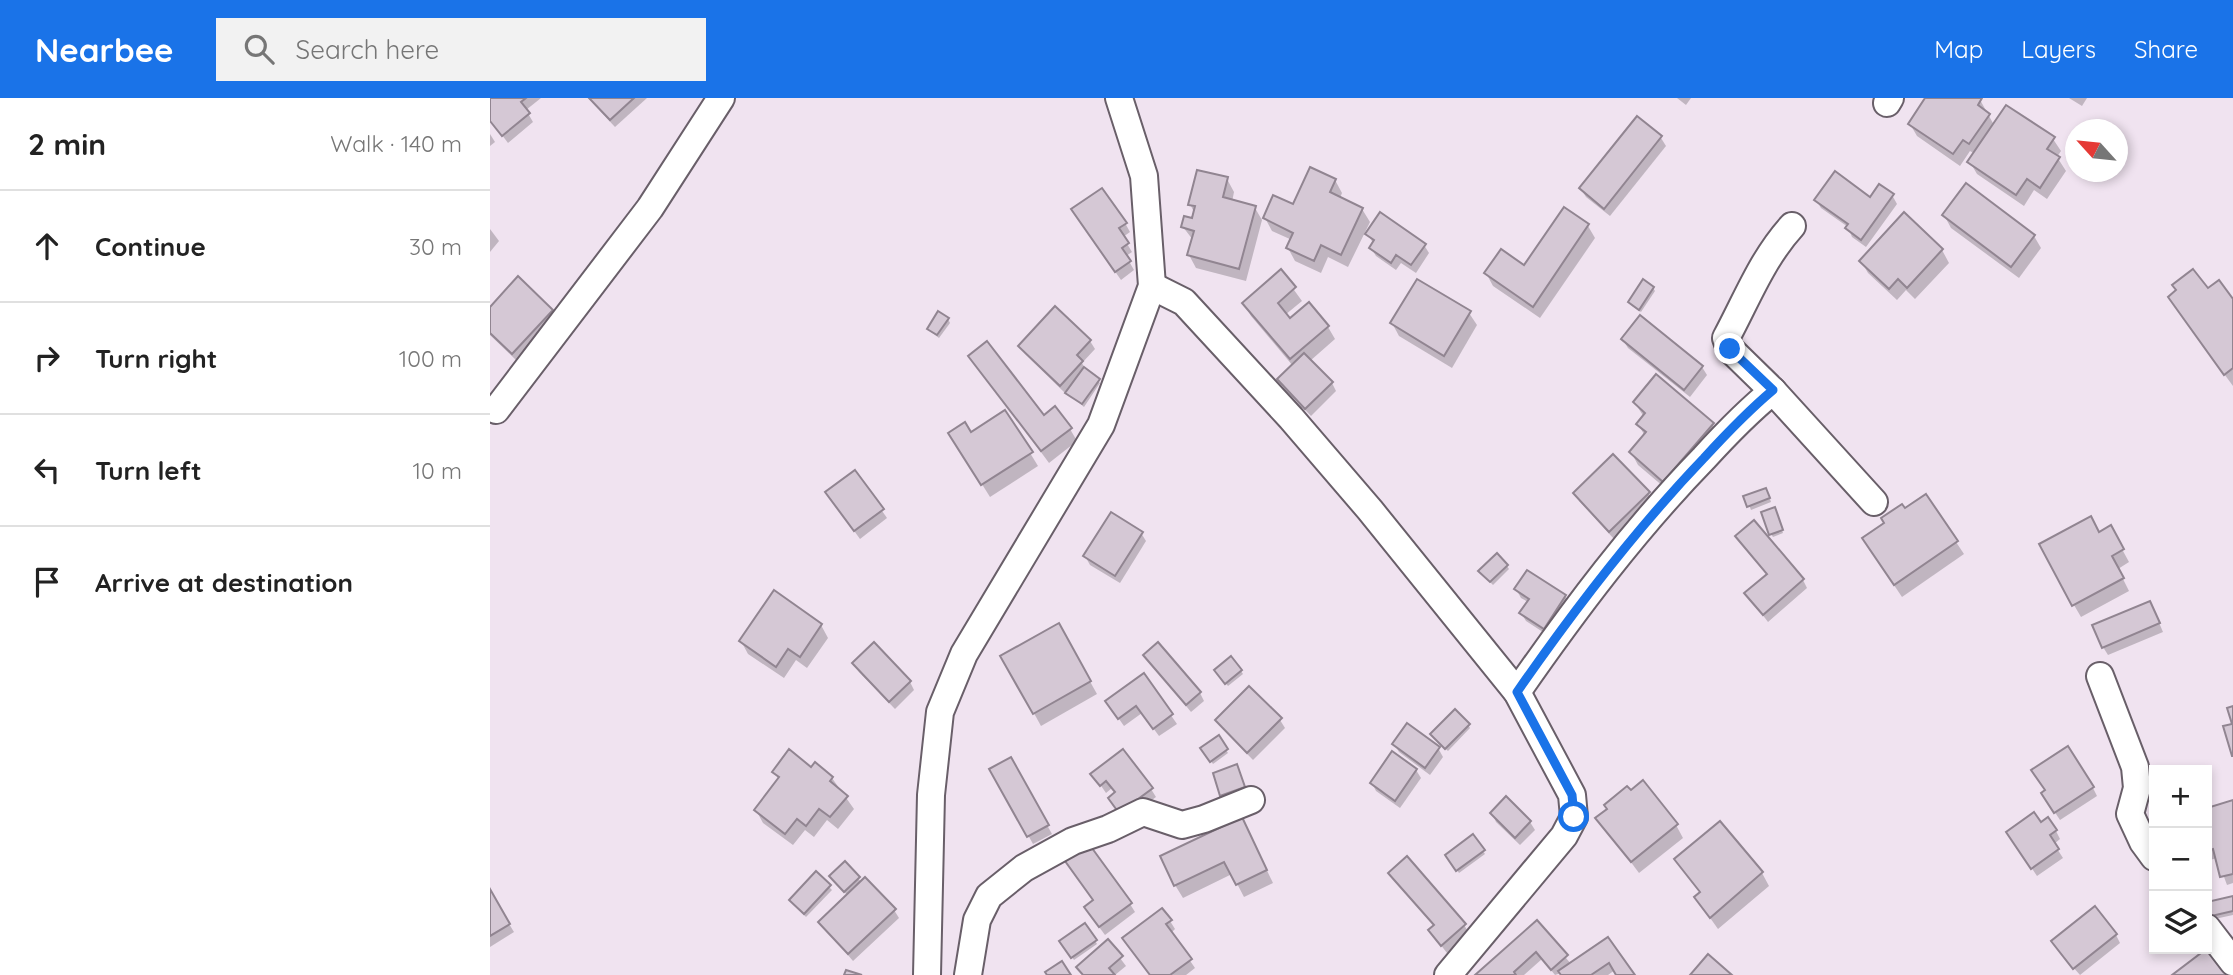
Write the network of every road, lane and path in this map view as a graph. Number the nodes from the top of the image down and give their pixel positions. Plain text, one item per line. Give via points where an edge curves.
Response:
1 (721, 98) edge
2 (1119, 98) edge
3 (1791, 226) dead end
4 (1152, 286) junction
5 (1773, 390) junction
6 (496, 410) dead end
7 (1874, 502) dead end
8 (2100, 676) dead end
9 (1517, 692) junction
10 (1251, 800) dead end
11 (2149, 851) edge
12 (2212, 935) edge
13 (2233, 962) edge
14 (927, 975) edge
15 (968, 975) edge
16 (1448, 975) edge

1 - 6 street via 650,208
2 - 4 street via 1144,176
3 - 5 street via 1759,271 1726,338 1736,356
4 - 9 street via 1184,302 1291,418
4 - 14 street via 1101,425 964,654 940,712 931,795
5 - 7 street
5 - 9 street via 1675,488 1574,609
8 - 11 street via 2135,766 2137,788 2130,814
9 - 16 street via 1572,795 1574,817 1564,836
10 - 15 street via 1182,825 1143,812 1073,841 1024,869 989,896 977,920
12 - 13 street

